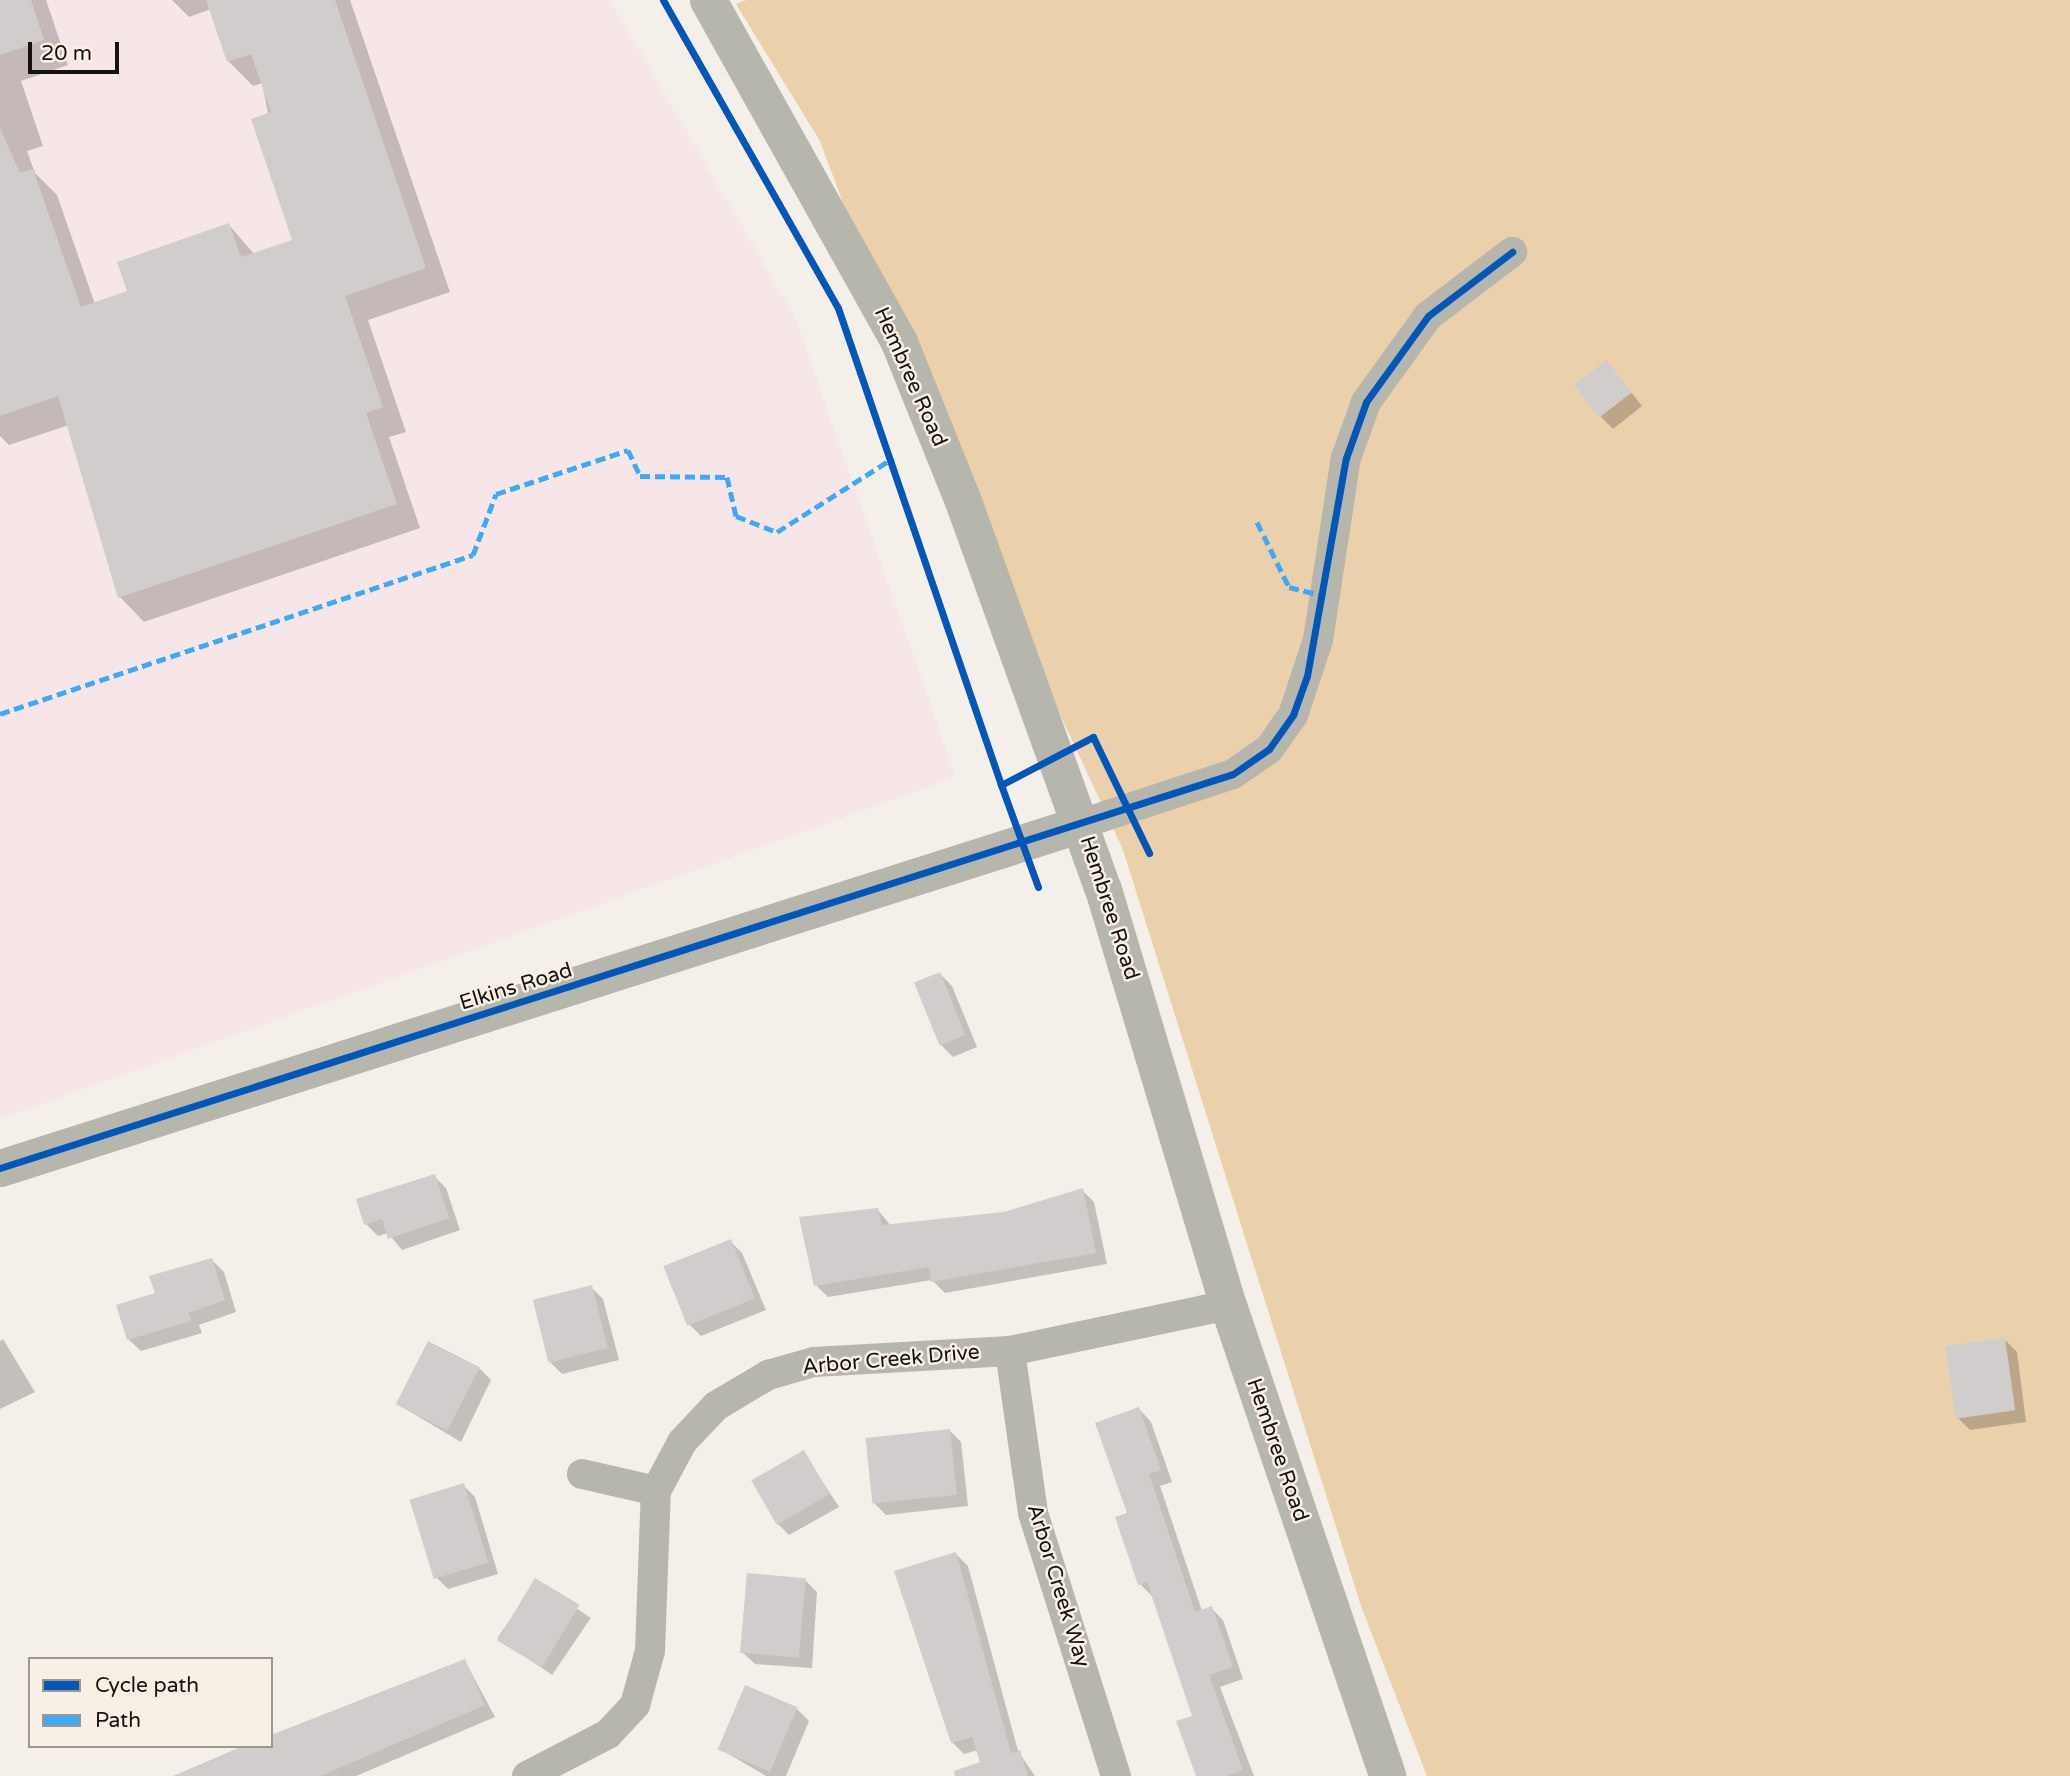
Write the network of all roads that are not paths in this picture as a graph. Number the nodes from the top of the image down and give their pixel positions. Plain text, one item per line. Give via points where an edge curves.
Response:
1 (708, 0) edge
2 (1512, 252) dead end
3 (1081, 824) junction
4 (0, 1168) edge
5 (1228, 1305) junction
6 (1010, 1351) junction
7 (582, 1474) dead end
8 (656, 1491) junction
9 (527, 1776) edge
10 (1116, 1776) edge
11 (1387, 1776) edge

1 - 3 street, Hembree Road via 899,342
2 - 3 street via 1428,316 1366,402 1346,458 1318,640 1293,715 1269,750 1233,774
3 - 4 street, Elkins Road
3 - 5 street, Hembree Road
5 - 6 street, Arbor Creek Drive
5 - 11 street, Hembree Road
6 - 8 street, Arbor Creek Drive via 814,1362 768,1375 716,1406 682,1442
6 - 10 street, Arbor Creek Way via 1033,1513
7 - 8 street
8 - 9 street, Arbor Creek Drive via 650,1651 635,1704 608,1734

